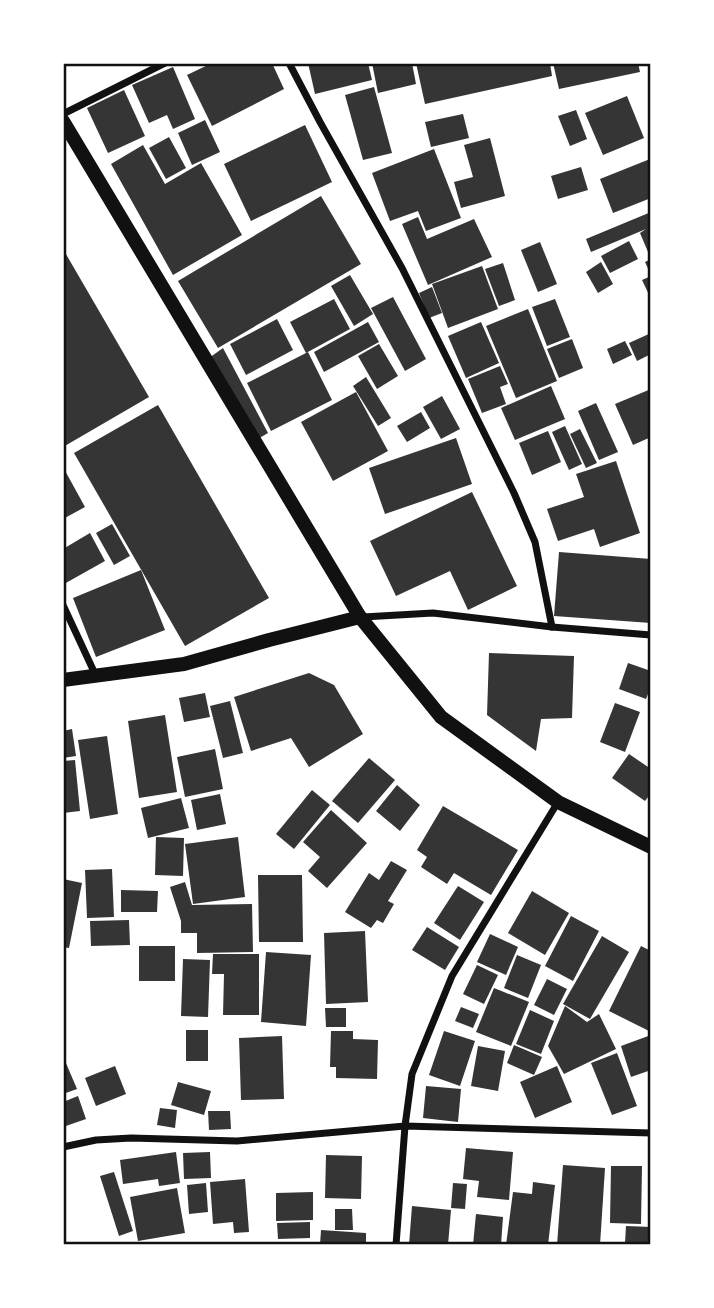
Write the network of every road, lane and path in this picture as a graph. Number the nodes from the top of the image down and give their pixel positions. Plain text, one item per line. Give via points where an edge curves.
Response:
1 (164, 63) edge
2 (289, 63) edge
3 (63, 114) edge
4 (63, 121) edge
5 (63, 605) edge
6 (360, 617) junction
7 (552, 627) junction
8 (651, 635) edge
9 (96, 676) junction
10 (63, 680) edge
11 (558, 802) junction
12 (651, 847) edge
13 (405, 1126) junction
14 (651, 1133) edge
15 (63, 1147) edge
16 (396, 1245) edge

1 - 3 street
2 - 7 street via 402,268 514,493 535,542
4 - 6 main road
5 - 9 street
6 - 7 street via 433,613
6 - 9 main road via 184,664
6 - 11 main road via 441,717
7 - 8 street
9 - 10 main road
11 - 12 main road
11 - 13 street via 452,976 412,1074
13 - 14 street
13 - 15 street via 237,1141 96,1140
13 - 16 street

